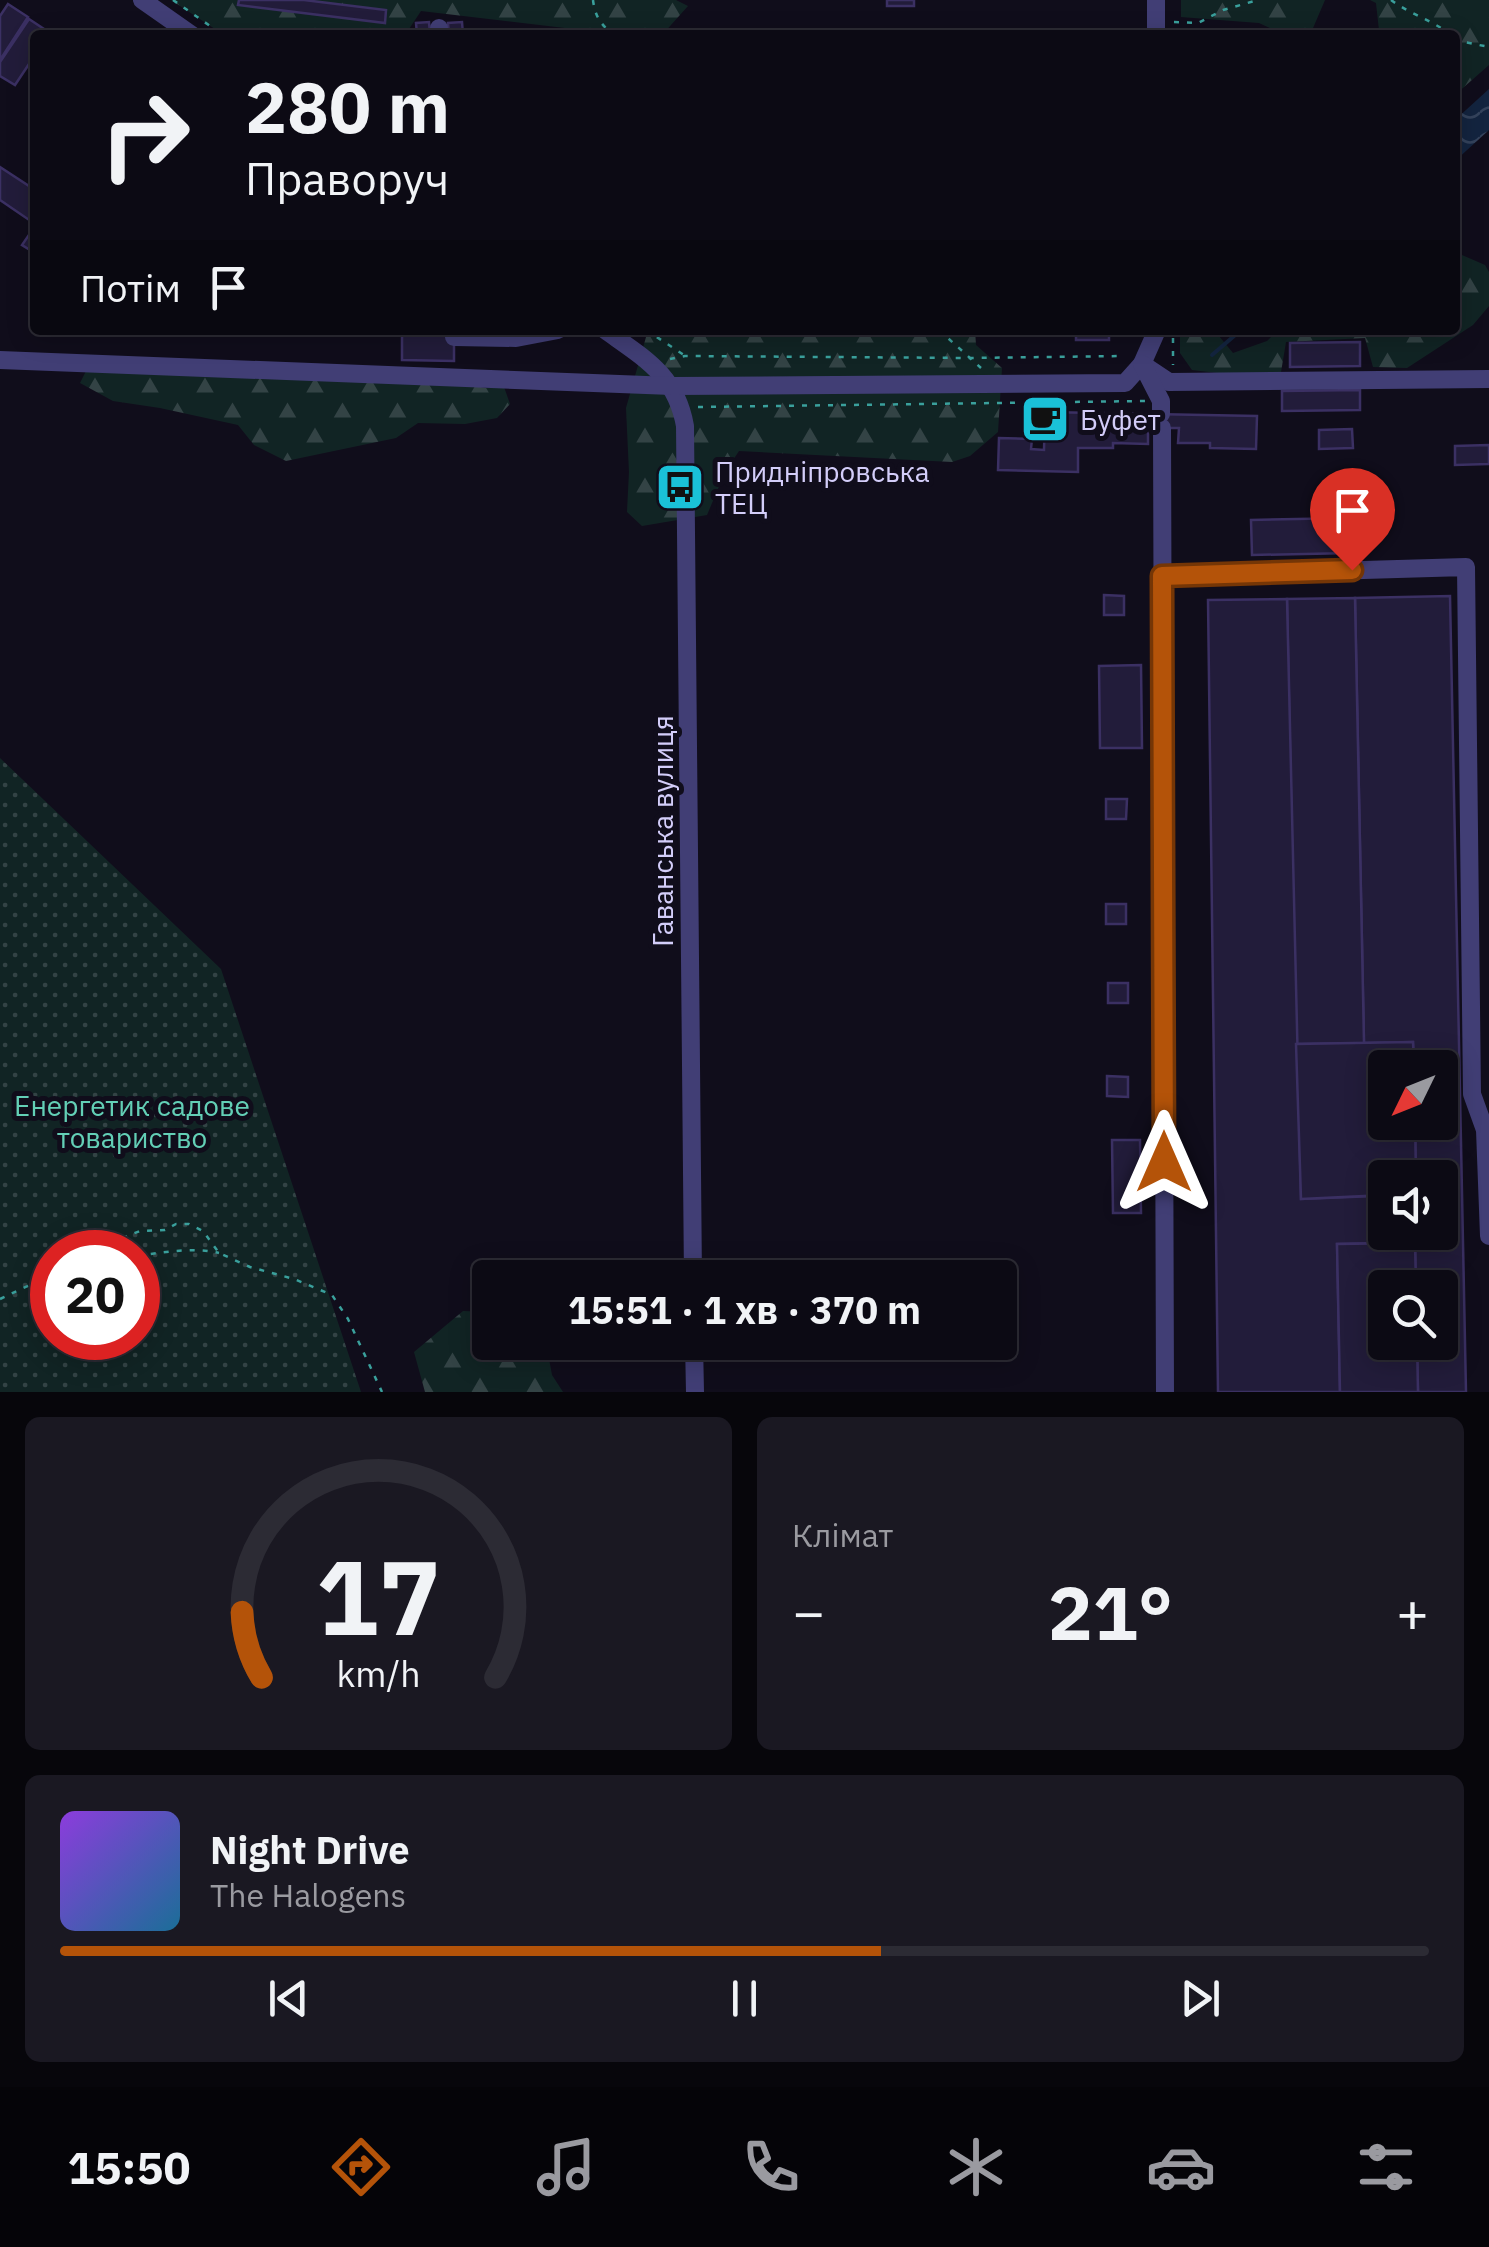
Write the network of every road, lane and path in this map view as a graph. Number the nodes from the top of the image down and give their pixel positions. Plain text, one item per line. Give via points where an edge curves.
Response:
1 (142, 0) edge
2 (173, 0) edge
3 (593, 0) edge
4 (1156, 0) edge
5 (1258, 0) edge
6 (1390, 0) edge
7 (1156, 28) edge
8 (185, 30) edge
9 (216, 30) edge
10 (607, 30) edge
11 (1444, 30) edge
12 (1460, 41) edge
13 (1489, 47) edge
14 (459, 335) edge
15 (532, 335) edge
16 (611, 335) edge
17 (654, 335) edge
18 (945, 335) edge
19 (1155, 335) edge
20 (1172, 335) edge
21 (685, 356) junction
22 (1124, 356) dead end
23 (971, 358) junction
24 (0, 360) edge
25 (652, 364) junction
26 (1142, 364) junction
27 (1489, 379) edge
28 (1173, 382) junction
29 (998, 385) junction
30 (672, 386) junction
31 (681, 408) junction
32 (1162, 414) junction
33 (1162, 576) junction
34 (160, 1230) edge
35 (1489, 1236) edge
36 (160, 1254) edge
37 (219, 1254) junction
38 (693, 1260) edge
39 (30, 1285) edge
40 (0, 1299) edge
41 (694, 1360) edge
42 (382, 1392) edge
43 (695, 1392) edge
44 (1166, 1392) edge

1 - 8 street
2 - 9 path
3 - 10 path
4 - 7 street
5 - 7 path via 1198,23
6 - 11 path
12 - 13 path
14 - 15 street
16 - 25 street
17 - 21 path
18 - 23 path
19 - 26 street
20 - 28 path
21 - 23 path
21 - 25 path
22 - 23 path
23 - 29 path
24 - 30 street
25 - 30 street
26 - 28 street
26 - 29 street via 1125,382
26 - 32 street
27 - 28 street
29 - 30 street
30 - 31 street, Гаванська вулиця
31 - 32 path
31 - 38 street, Гаванська вулиця via 688,487
32 - 33 street
33 - 35 street via 1466,567 1472,1094 1485,1130
33 - 44 street
34 - 37 path via 189,1224
36 - 37 path
37 - 42 path via 332,1295
39 - 40 path
41 - 43 street

